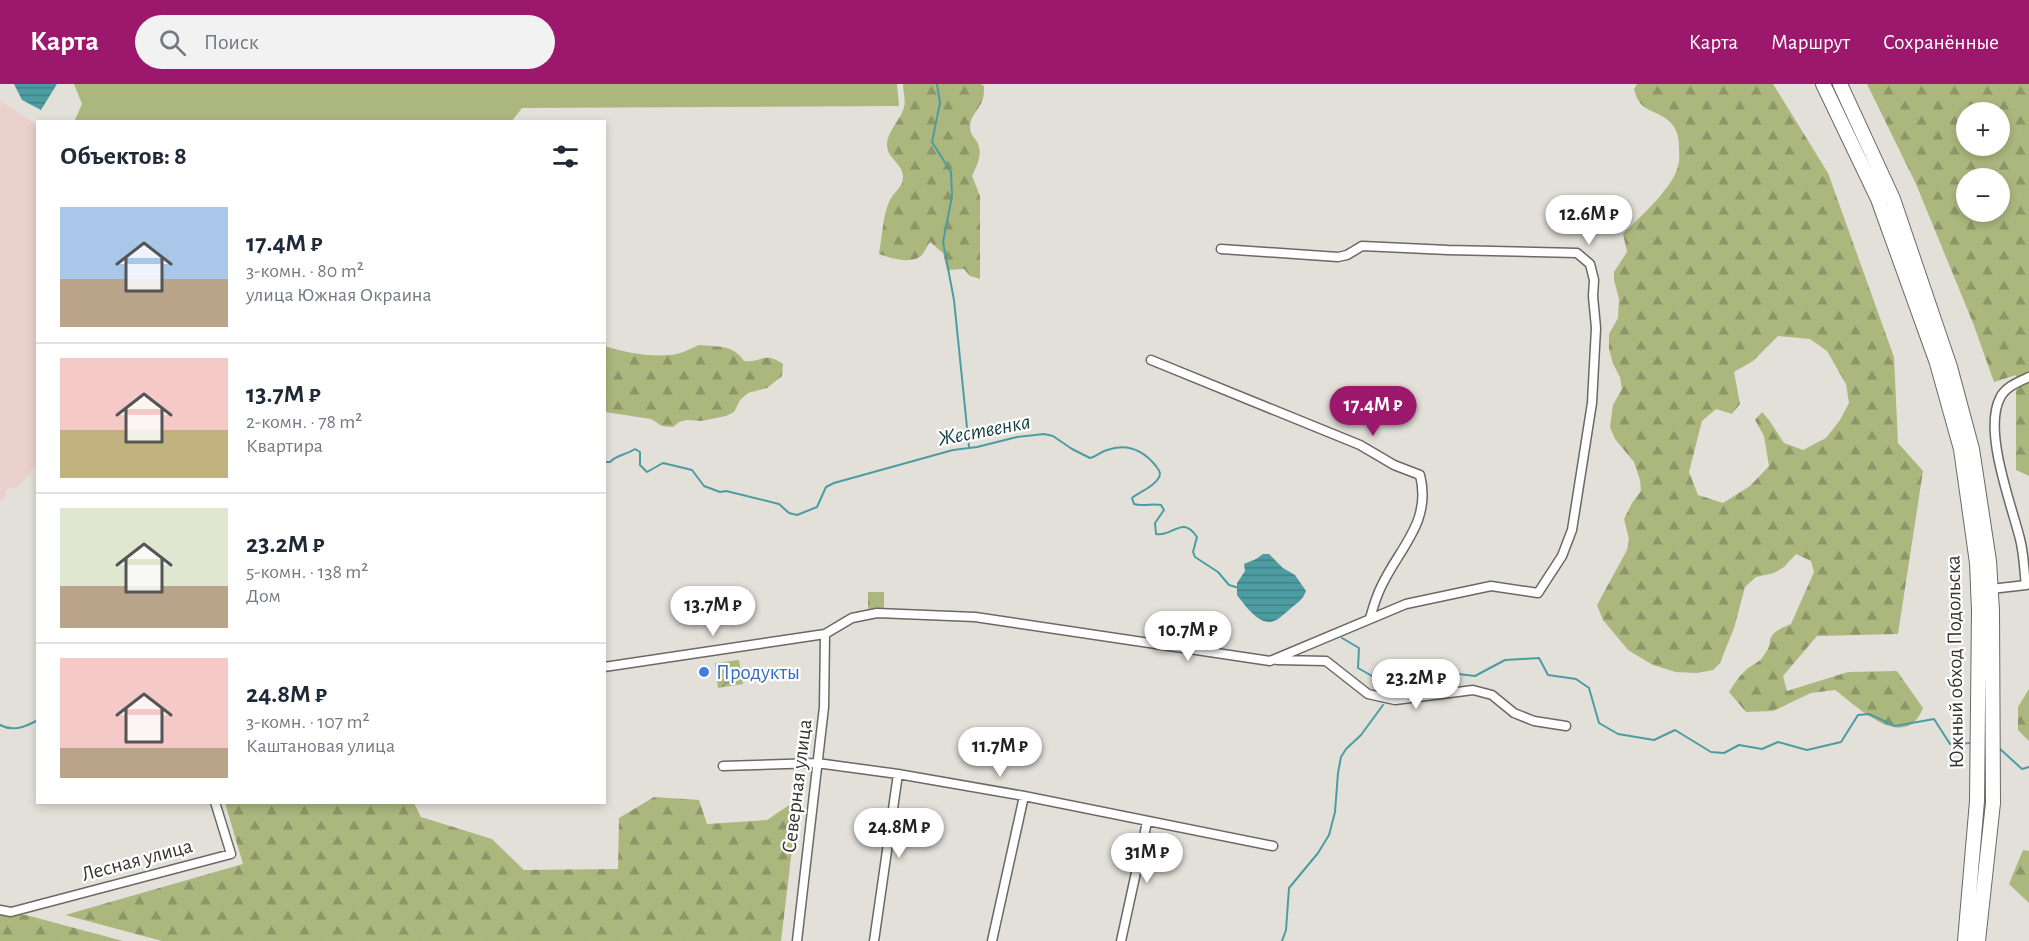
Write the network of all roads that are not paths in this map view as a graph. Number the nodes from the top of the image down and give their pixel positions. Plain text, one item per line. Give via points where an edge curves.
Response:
1 (1823, 84) edge
2 (1840, 84) edge
3 (1221, 249) dead end
4 (1151, 360) dead end
5 (2029, 377) edge
6 (1991, 589) junction
7 (1986, 611) junction
8 (1370, 618) junction
9 (825, 634) junction
10 (1270, 661) junction
11 (606, 667) edge
12 (1566, 726) dead end
13 (817, 763) junction
14 (723, 766) dead end
15 (898, 774) junction
16 (1024, 796) junction
17 (216, 804) edge
18 (1147, 822) junction
19 (1273, 846) dead end
20 (0, 910) edge
21 (797, 941) edge
22 (874, 941) edge
23 (992, 941) edge
24 (1121, 941) edge
25 (1965, 941) edge
26 (1978, 941) edge

1 - 7 main road, Южный обход Подольска via 1878,199 1937,363 1961,449
2 - 6 main road, Южный обход Подольска via 1893,199 1950,367 1972,449
3 - 8 street via 1338,257 1362,246 1577,253 1590,264 1596,328 1591,415 1572,530 1563,556 1538,593 1491,586 1406,604
4 - 8 street via 1360,445 1420,475 1423,505 1419,517 1381,586
5 - 6 street via 2001,396 1994,420 1997,452 2021,542 2026,585
6 - 7 main road, Южный обход Подольска
7 - 25 main road, Южный обход Подольска via 1977,801
7 - 26 main road, Южный обход Подольска via 1993,803
8 - 10 street
9 - 10 street via 852,618 877,613 975,617
9 - 11 street
9 - 13 street, Северная улица via 824,707
10 - 12 street via 1326,661 1368,694 1395,699 1473,690 1492,695 1514,713 1534,721
13 - 14 street
13 - 15 street
13 - 21 street, Северная улица
15 - 16 street
15 - 22 street
16 - 18 street
16 - 23 street
17 - 20 street, Лесная улица via 231,854 11,912
18 - 19 street
18 - 24 street

